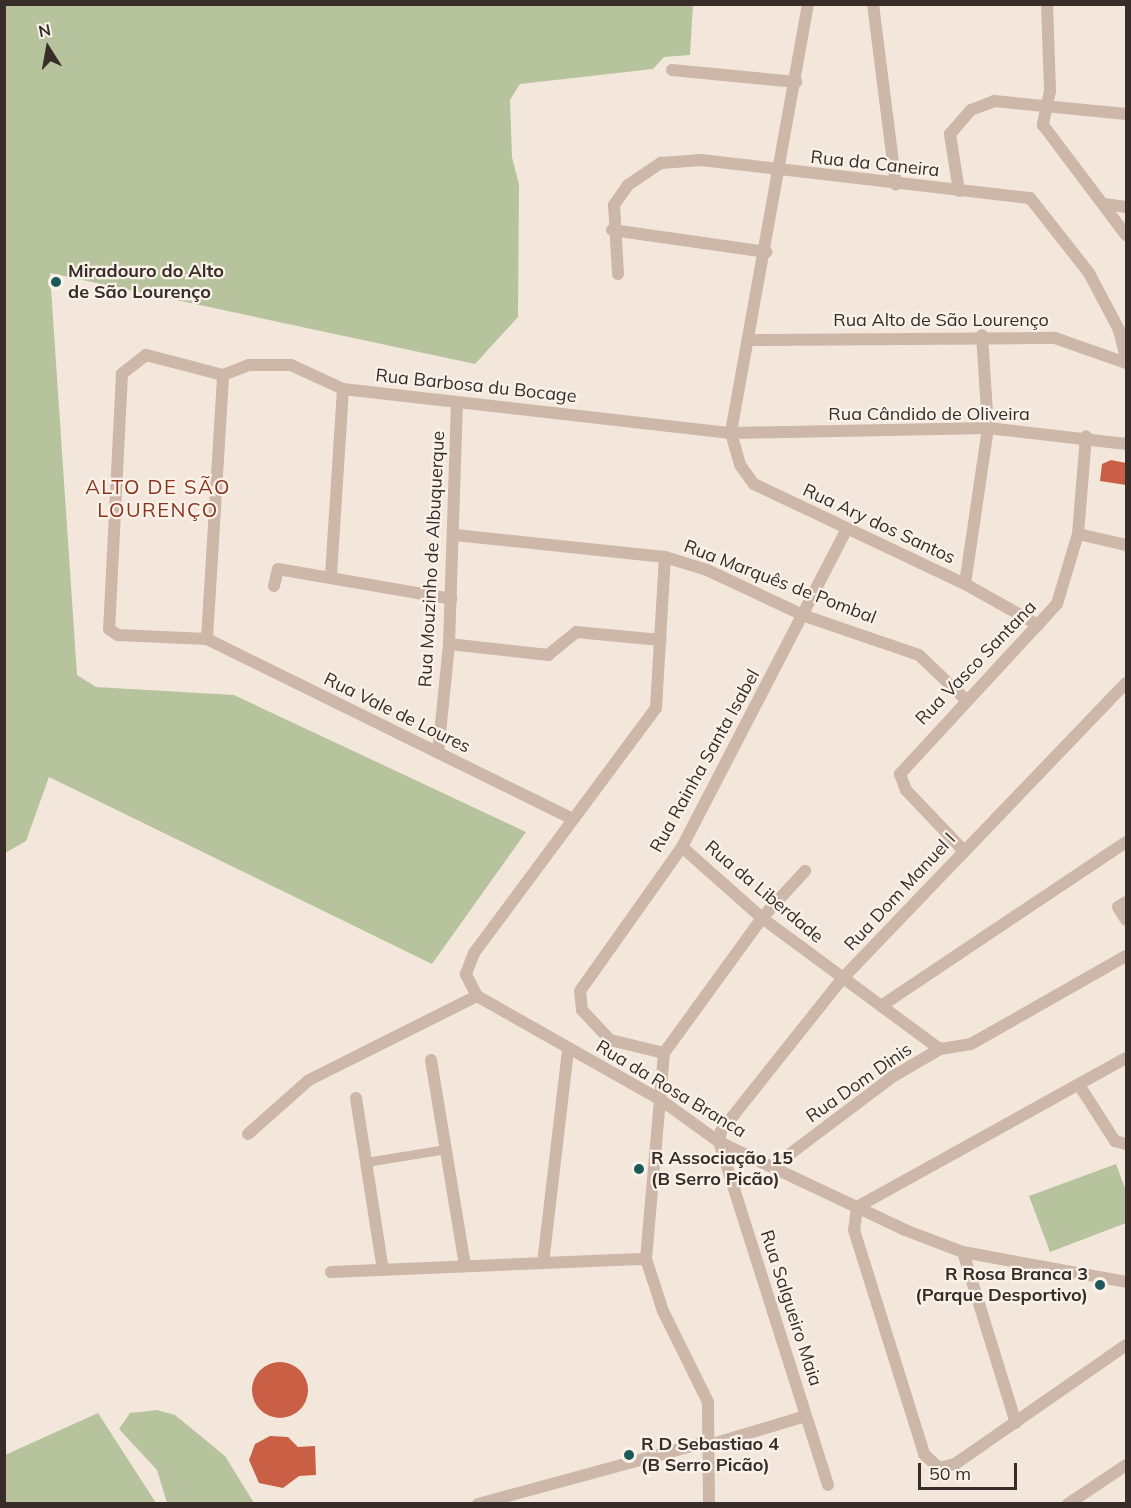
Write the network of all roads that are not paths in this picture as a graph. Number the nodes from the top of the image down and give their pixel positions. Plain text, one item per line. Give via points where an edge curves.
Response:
1 (808, 4) edge
2 (873, 4) edge
3 (1045, 5) edge
4 (672, 70) dead end
5 (796, 82) junction
6 (1046, 105) junction
7 (1126, 114) edge
8 (780, 172) junction
9 (896, 185) junction
10 (958, 191) junction
11 (1104, 204) junction
12 (1126, 207) edge
13 (612, 230) junction
14 (1126, 235) edge
15 (766, 252) junction
16 (618, 274) dead end
17 (982, 335) junction
18 (750, 340) junction
19 (1126, 361) edge
20 (223, 375) junction
21 (343, 389) junction
22 (457, 402) junction
23 (988, 428) junction
24 (731, 433) junction
25 (1086, 436) junction
26 (1126, 444) edge
27 (846, 530) junction
28 (1077, 534) junction
29 (455, 535) junction
30 (1126, 544) edge
31 (665, 557) junction
32 (331, 575) junction
33 (965, 584) junction
34 (274, 586) dead end
35 (451, 599) junction
36 (805, 616) junction
37 (1038, 625) junction
38 (207, 639) junction
39 (661, 640) junction
40 (449, 644) junction
41 (1126, 683) edge
42 (965, 699) junction
43 (438, 753) junction
44 (572, 818) junction
45 (1126, 842) edge
46 (682, 847) junction
47 (964, 851) junction
48 (806, 871) dead end
49 (1126, 902) edge
50 (762, 918) junction
51 (1126, 920) edge
52 (1126, 956) edge
53 (842, 979) junction
54 (477, 996) junction
55 (880, 1006) junction
56 (940, 1049) junction
57 (568, 1050) junction
58 (664, 1053) junction
59 (1126, 1058) edge
60 (430, 1060) dead end
61 (1078, 1085) junction
62 (356, 1098) dead end
63 (661, 1100) junction
64 (248, 1134) dead end
65 (719, 1142) junction
66 (1126, 1144) edge
67 (446, 1149) junction
68 (366, 1162) junction
69 (774, 1166) junction
70 (858, 1207) junction
71 (963, 1252) junction
72 (646, 1259) junction
73 (543, 1263) junction
74 (465, 1266) junction
75 (383, 1270) junction
76 (332, 1272) dead end
77 (1126, 1282) edge
78 (1126, 1345) edge
79 (806, 1416) junction
80 (1016, 1424) junction
81 (706, 1444) junction
82 (1126, 1465) edge
83 (828, 1485) dead end
84 (478, 1503) edge
85 (710, 1503) edge
86 (1068, 1503) edge

1 - 5 street
2 - 9 street
3 - 6 street via 1050,91
4 - 5 street
5 - 8 street
6 - 7 street
6 - 10 street via 994,101 960,117 950,134
6 - 11 street via 1048,137
8 - 9 street, Rua da Caneira
8 - 13 street, Rua da Caneira via 700,160 662,163 628,185 614,205
8 - 15 street
9 - 10 street, Rua da Caneira
10 - 19 street, Rua da Caneira via 1030,198 1042,210 1089,273 1119,330
11 - 12 street
11 - 14 street
13 - 15 street
13 - 16 street, Rua da Caneira
15 - 18 street
17 - 18 street, Rua Alto de São Lourenço
17 - 19 street, Rua Alto de São Lourenço via 1055,338 1102,350
17 - 23 street
18 - 24 street
20 - 21 street, Rua Barbosa du Bocage via 249,365 291,365
20 - 38 street
20 - 38 street via 146,355 132,361 122,374 115,449 109,629 118,635
21 - 22 street, Rua Barbosa du Bocage
21 - 32 street
22 - 24 street, Rua Barbosa du Bocage
22 - 29 street, Rua Mouzinho de Albuquerque
23 - 24 street, Rua Cândido de Oliveira
23 - 25 street, Rua Cândido de Oliveira
23 - 33 street
24 - 27 street, Rua Ary dos Santos via 740,465 754,484
25 - 26 street, Rua Cândido de Oliveira
25 - 28 street, Rua Vasco Santana
27 - 33 street, Rua Ary dos Santos
27 - 36 street, Rua Rainha Santa Isabel
28 - 30 street
28 - 37 street, Rua Vasco Santana via 1057,604
29 - 31 street, Rua Marquês de Pombal
29 - 35 street, Rua Mouzinho de Albuquerque
31 - 36 street, Rua Marquês de Pombal via 707,570
31 - 39 street
32 - 34 street via 278,569
32 - 35 street
33 - 37 street, Rua Ary dos Santos
35 - 40 street, Rua Mouzinho de Albuquerque
36 - 42 street, Rua Marquês de Pombal via 919,655
36 - 46 street, Rua Rainha Santa Isabel
37 - 42 street, Rua Vasco Santana
38 - 43 street, Rua Vale de Loures
39 - 40 street via 576,632 548,656
39 - 44 street via 656,708
40 - 43 street, Rua Mouzinho de Albuquerque
41 - 47 street, Rua Dom Manuel I
42 - 47 street, Rua Vasco Santana via 900,774 906,790
43 - 44 street, Rua Vale de Loures
44 - 54 street via 474,953 466,974
45 - 55 street
46 - 50 street, Rua da Liberdade
46 - 58 street, Rua Rainha Santa Isabel via 578,1001 610,1040
47 - 53 street, Rua Dom Manuel I
48 - 50 street
49 - 51 street via 1118,908
50 - 53 street, Rua da Liberdade
50 - 58 street
52 - 56 street, Rua Dom Dinis via 971,1044
53 - 55 street, Rua da Liberdade
53 - 65 street, Rua Dom Manuel I via 726,1121
54 - 57 street, Rua da Rosa Branca
54 - 64 street via 309,1080
55 - 56 street, Rua da Liberdade
56 - 69 street, Rua Dom Dinis via 892,1077
57 - 63 street, Rua da Rosa Branca
57 - 73 street
58 - 63 street
59 - 61 street
60 - 67 street
61 - 66 street via 1115,1141
61 - 70 street
62 - 68 street
63 - 65 street, Rua da Rosa Branca
63 - 72 street via 648,1195
65 - 69 street, Rua da Rosa Branca
65 - 79 street, Rua Salgueiro Maia
67 - 68 street
67 - 74 street
68 - 75 street
69 - 70 street, Rua da Rosa Branca
70 - 71 street, Rua da Rosa Branca
70 - 80 street via 854,1230 928,1464 939,1468 955,1464
71 - 77 street, Rua da Rosa Branca
71 - 80 street
72 - 73 street
72 - 81 street via 663,1311 708,1402
73 - 74 street
74 - 75 street
75 - 76 street
78 - 80 street
79 - 81 street
79 - 83 street, Rua Salgueiro Maia
81 - 84 street
81 - 85 street
82 - 86 street

